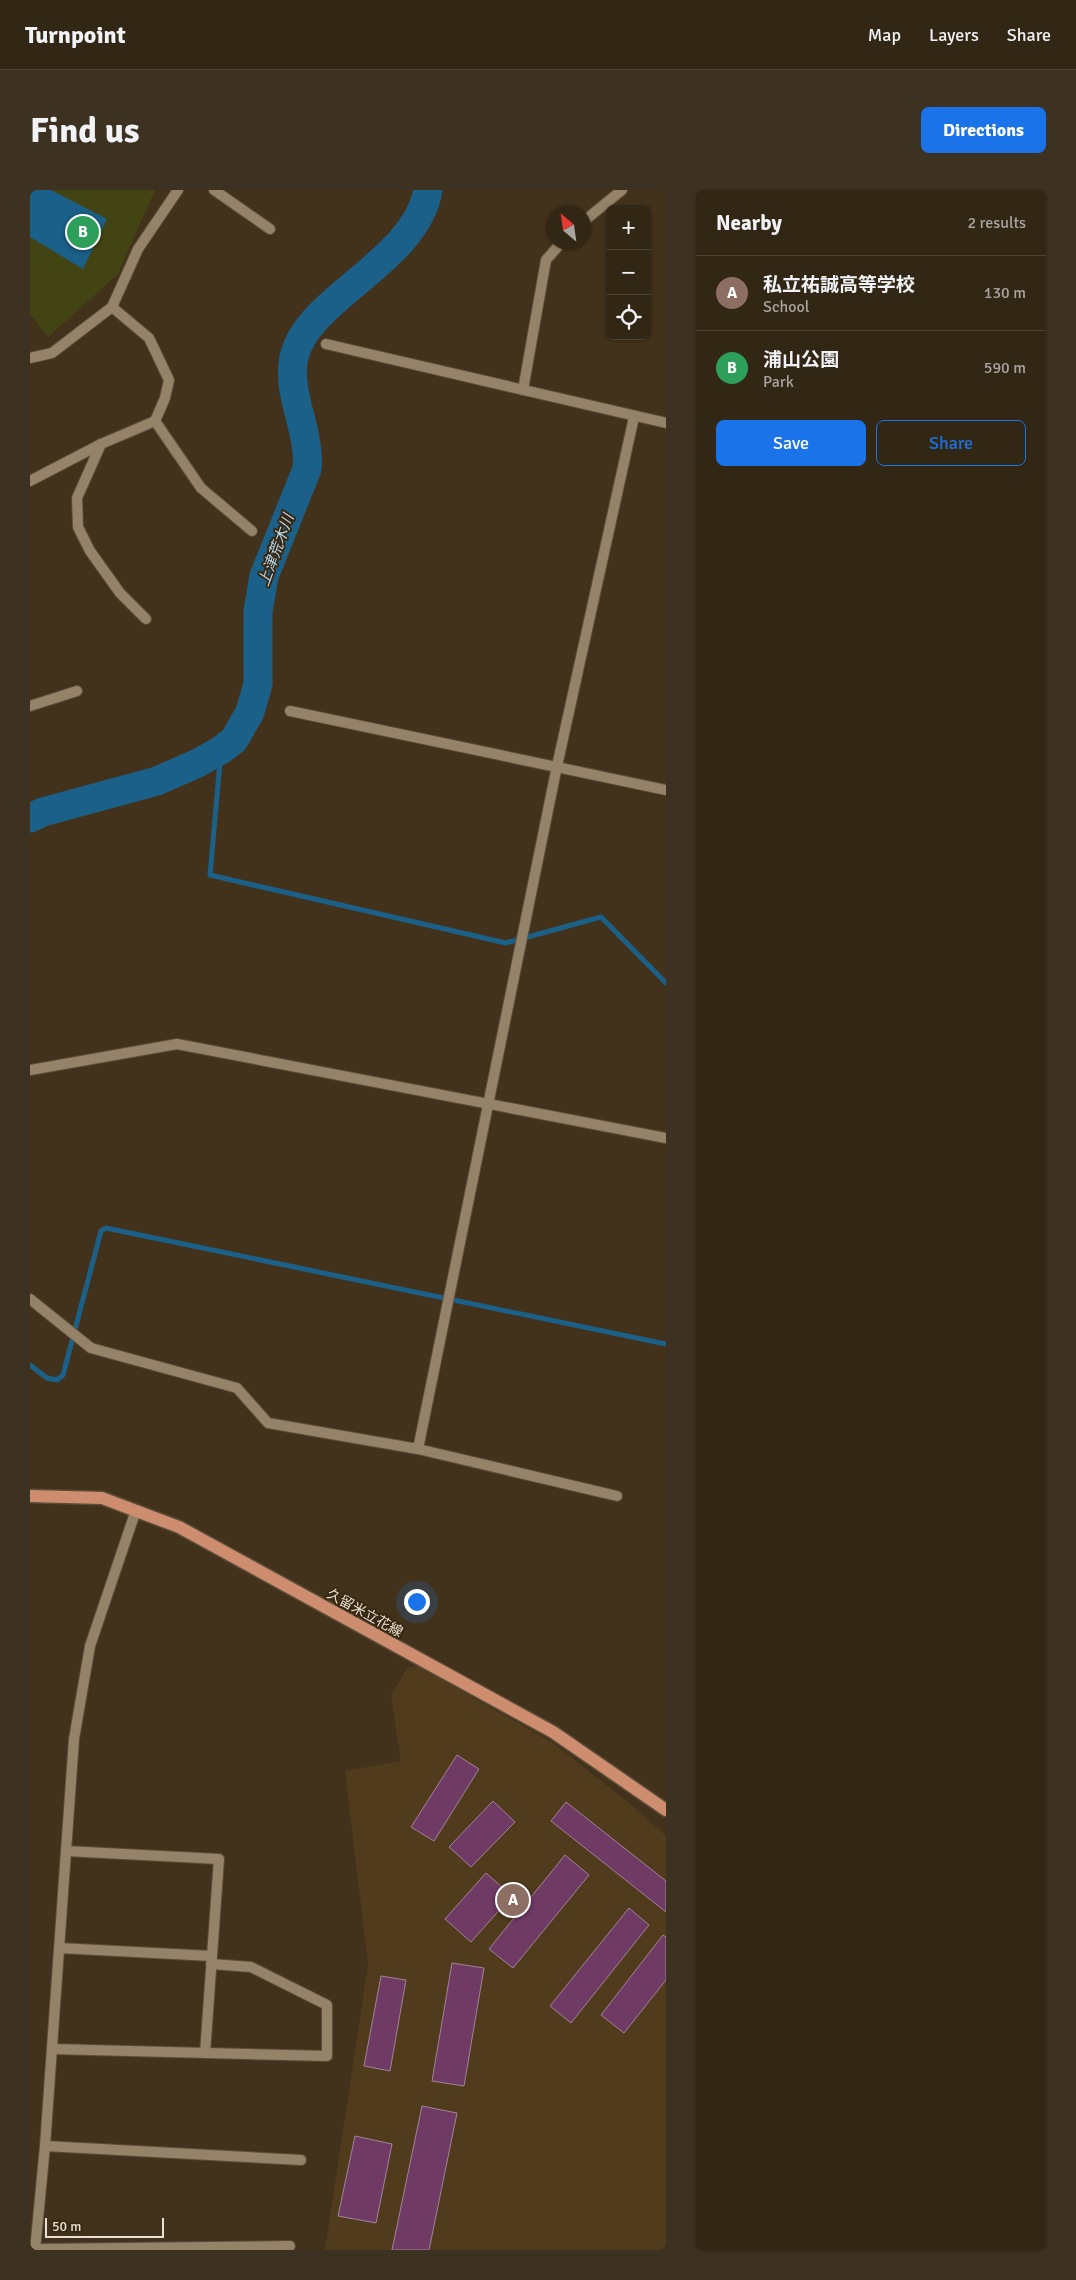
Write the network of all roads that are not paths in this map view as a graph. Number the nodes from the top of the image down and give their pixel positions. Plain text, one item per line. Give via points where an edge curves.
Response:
1 (178, 190) edge
2 (214, 190) edge
3 (622, 190) edge
4 (591, 215) edge
5 (270, 228) dead end
6 (555, 250) edge
7 (112, 307) junction
8 (326, 344) dead end
9 (30, 358) edge
10 (523, 390) junction
11 (634, 417) junction
12 (155, 421) junction
13 (666, 423) edge
14 (101, 444) junction
15 (30, 481) edge
16 (252, 530) dead end
17 (146, 619) dead end
18 (77, 691) dead end
19 (30, 706) edge
20 (290, 711) dead end
21 (557, 766) junction
22 (666, 790) edge
23 (30, 1070) edge
24 (488, 1102) junction
25 (666, 1138) edge
26 (30, 1300) edge
27 (418, 1449) junction
28 (30, 1496) edge
29 (617, 1496) dead end
30 (136, 1510) junction
31 (666, 1810) edge
32 (66, 1851) junction
33 (59, 1948) junction
34 (212, 1960) junction
35 (52, 2049) junction
36 (205, 2052) junction
37 (45, 2146) junction
38 (301, 2160) dead end
39 (290, 2246) dead end
40 (35, 2249) edge

1 - 7 street via 138,249
2 - 5 street
3 - 4 street
6 - 10 street via 546,260
7 - 9 street via 52,353
7 - 12 street via 148,338 169,380 166,398
8 - 10 street
10 - 11 street
11 - 13 street
11 - 21 street
12 - 14 street
12 - 16 street via 201,488
14 - 15 street
14 - 17 street via 77,498 78,527 90,551 120,593
18 - 19 street
20 - 21 street
21 - 22 street
21 - 24 street
23 - 24 street via 177,1044
24 - 25 street
24 - 27 street
26 - 27 street via 91,1348 237,1388 268,1423
27 - 29 street
28 - 30 main road, 久留米立花線 via 102,1498
30 - 31 main road, 久留米立花線 via 179,1527 553,1732
30 - 32 street via 90,1646 74,1739
32 - 33 street
32 - 34 street via 219,1859
33 - 34 street
33 - 35 street
34 - 36 street
34 - 36 street via 251,1967 327,2005 326,2056
35 - 36 street
35 - 37 street
37 - 38 street
37 - 40 street
39 - 40 street

